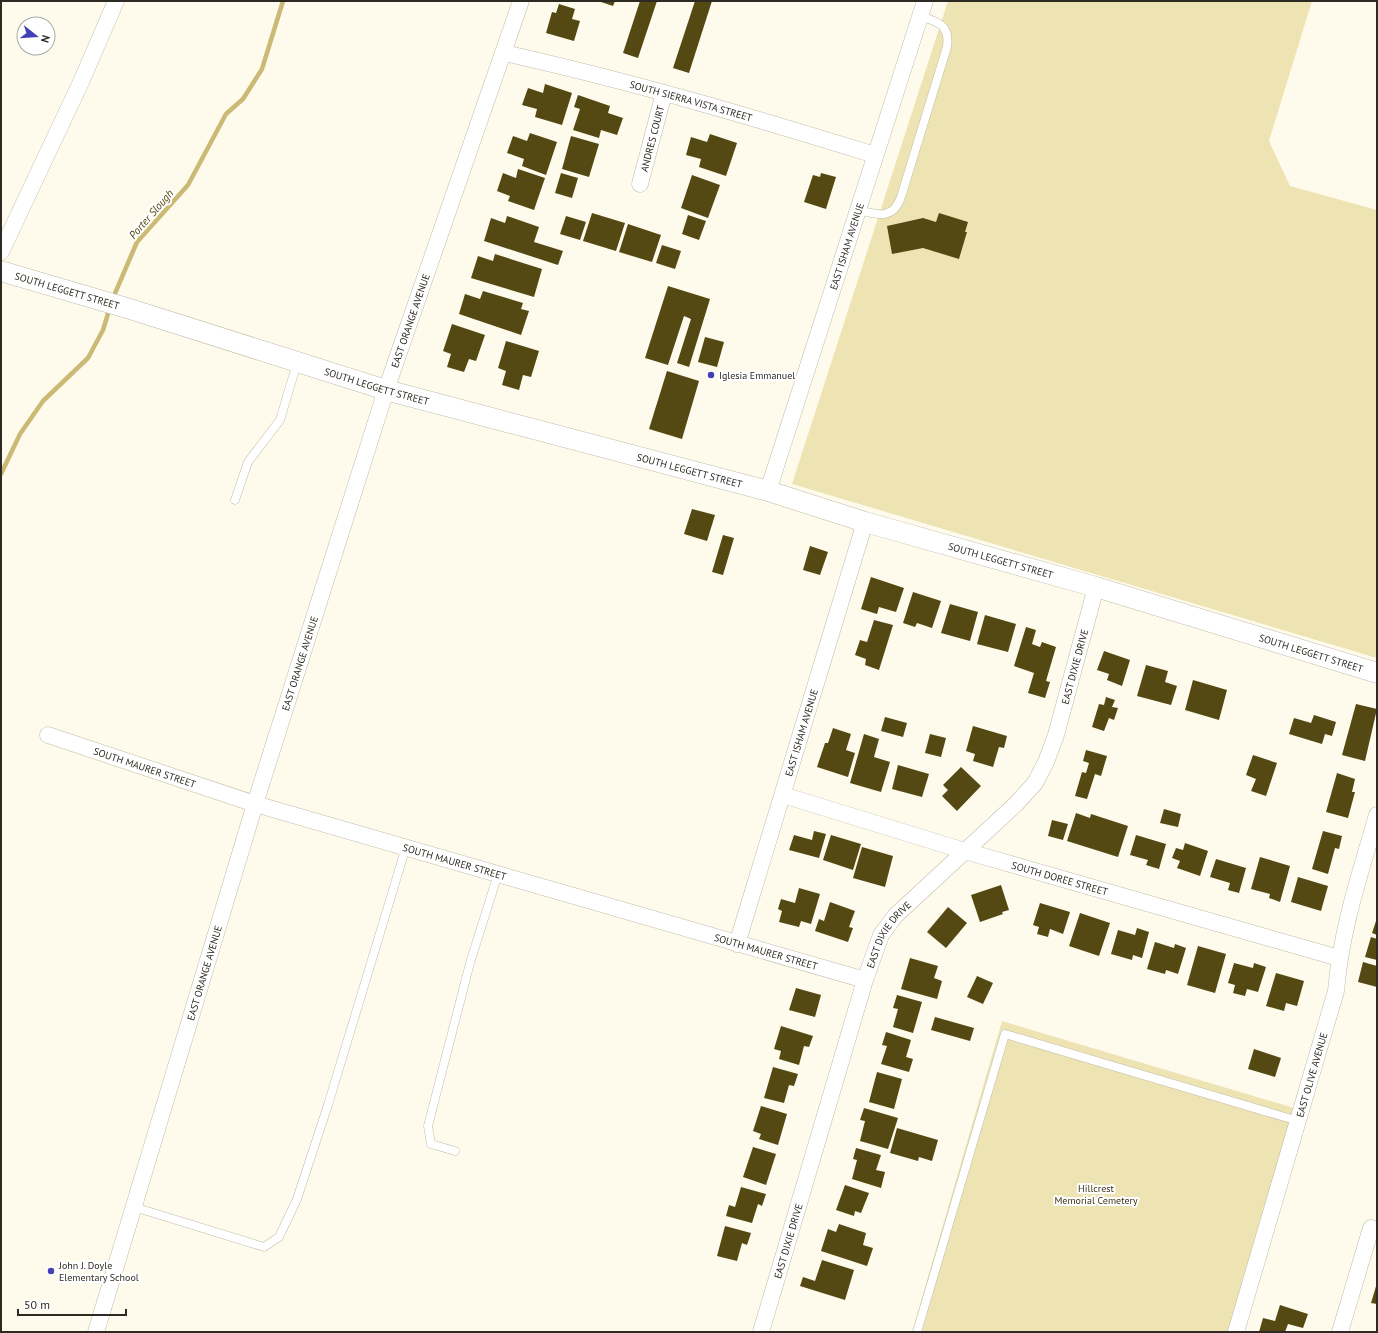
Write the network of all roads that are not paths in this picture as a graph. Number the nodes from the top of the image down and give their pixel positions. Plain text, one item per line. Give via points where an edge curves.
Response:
1 (116, 1) edge
2 (521, 1) edge
3 (922, 8) edge
4 (504, 53) junction
5 (664, 93) junction
6 (876, 155) junction
7 (640, 184) dead end
8 (858, 210) junction
9 (1, 252) edge
10 (1, 271) edge
11 (297, 363) junction
12 (386, 390) junction
13 (768, 491) junction
14 (235, 500) dead end
15 (865, 522) junction
16 (1096, 587) junction
17 (1377, 673) edge
18 (48, 735) dead end
19 (783, 795) junction
20 (255, 804) junction
21 (1377, 815) edge
22 (406, 847) junction
23 (965, 851) junction
24 (498, 874) junction
25 (737, 944) junction
26 (1339, 958) junction
27 (865, 980) junction
28 (1298, 1121) junction
29 (456, 1151) dead end
30 (134, 1207) junction
31 (1374, 1229) edge
32 (96, 1332) edge
33 (761, 1332) edge
34 (917, 1332) edge
35 (1236, 1332) edge
36 (1340, 1332) edge

1 - 9 street
2 - 4 street, EAST ORANGE AVENUE
3 - 6 street, EAST ISHAM AVENUE
3 - 8 lane via 944,27 949,36 904,189 898,207 887,214 877,215
4 - 5 street, SOUTH SIERRA VISTA STREET
4 - 12 street, EAST ORANGE AVENUE
5 - 6 street, SOUTH SIERRA VISTA STREET
5 - 7 street, ANDRES COURT
6 - 8 street, EAST ISHAM AVENUE
8 - 13 street, EAST ISHAM AVENUE
10 - 11 street, SOUTH LEGGETT STREET via 130,309
11 - 12 street, SOUTH LEGGETT STREET
11 - 14 lane via 280,420 248,462
12 - 13 street, SOUTH LEGGETT STREET
12 - 20 street, EAST ORANGE AVENUE
13 - 15 street, SOUTH LEGGETT STREET
15 - 16 street, SOUTH LEGGETT STREET
15 - 19 street, EAST ISHAM AVENUE
16 - 17 street, SOUTH LEGGETT STREET
16 - 23 street, EAST DIXIE DRIVE via 1056,735 1046,762 1035,783 1016,804
18 - 20 street, SOUTH MAURER STREET
19 - 23 street, SOUTH DOREE STREET
19 - 25 street, EAST ISHAM AVENUE
20 - 22 street, SOUTH MAURER STREET
20 - 30 street, EAST ORANGE AVENUE
21 - 26 street, EAST OLIVE AVENUE via 1347,919
22 - 24 street, SOUTH MAURER STREET
22 - 30 lane via 323,1120 297,1199 279,1237 264,1247
23 - 26 street, SOUTH DOREE STREET
23 - 27 street, EAST DIXIE DRIVE via 895,916 881,935
24 - 25 street, SOUTH MAURER STREET
24 - 29 lane via 470,963 428,1126 431,1144
25 - 27 street, SOUTH MAURER STREET
26 - 28 street, EAST OLIVE AVENUE via 1336,991
27 - 33 street, EAST DIXIE DRIVE
28 - 34 lane via 1005,1034
28 - 35 street, EAST OLIVE AVENUE
30 - 32 street, EAST ORANGE AVENUE
31 - 36 street

